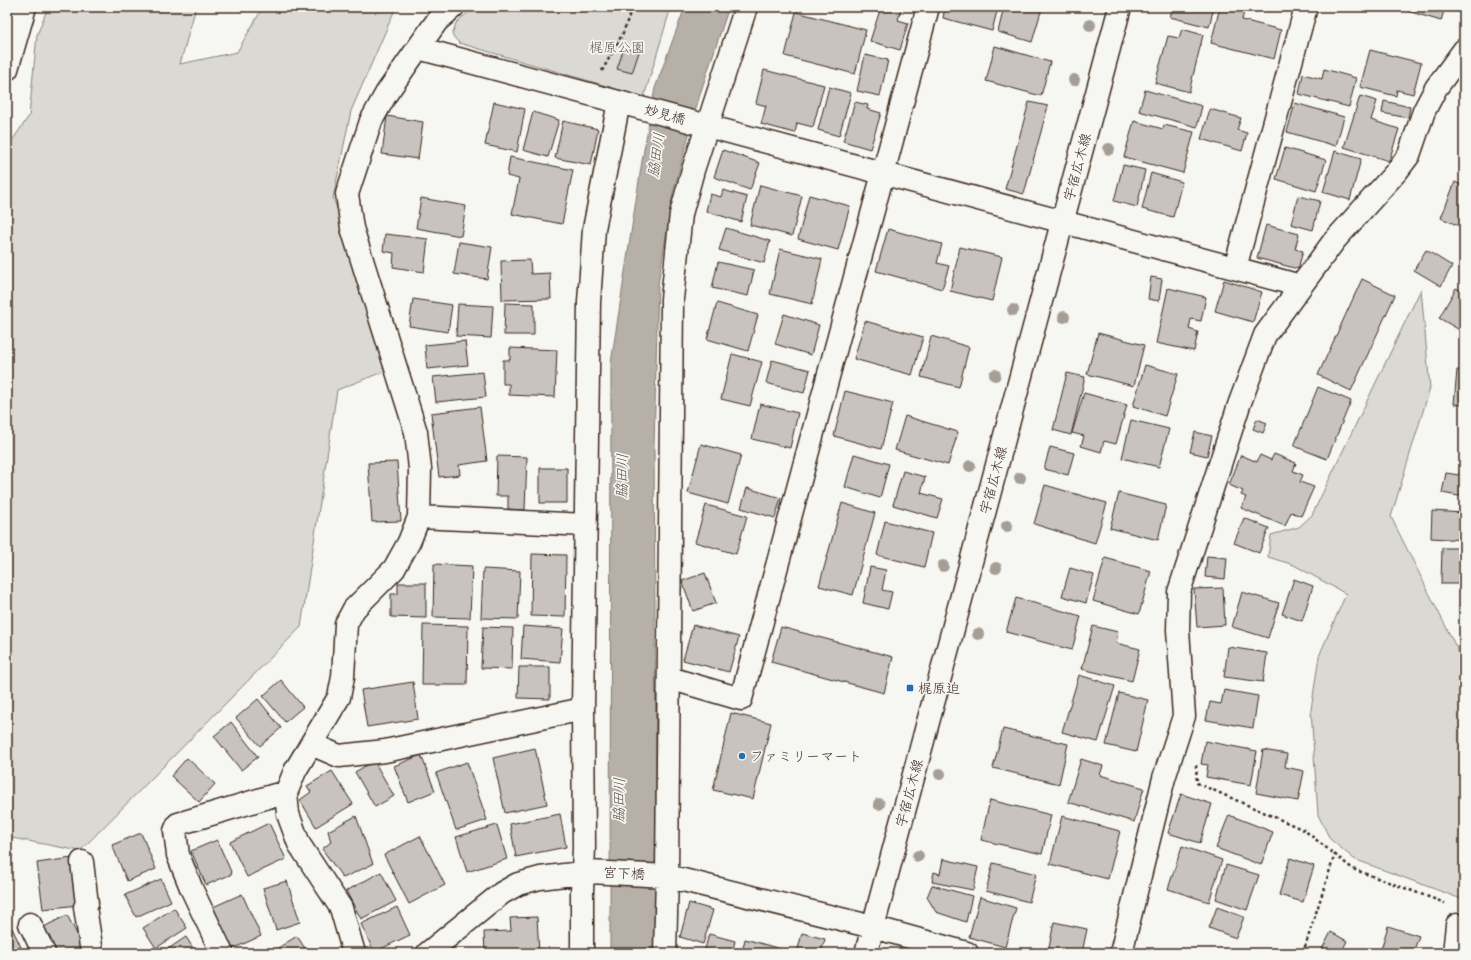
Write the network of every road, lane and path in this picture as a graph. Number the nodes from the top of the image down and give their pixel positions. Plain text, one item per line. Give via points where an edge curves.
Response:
1 (25, 7) edge
2 (452, 7) edge
3 (636, 7) edge
4 (746, 7) edge
5 (928, 7) edge
6 (1120, 7) edge
7 (1306, 7) edge
8 (418, 48) junction
9 (1464, 50) edge
10 (7, 68) edge
11 (594, 95) junction
12 (625, 104) junction
13 (703, 125) junction
14 (884, 173) junction
15 (1062, 222) junction
16 (1235, 268) junction
17 (1301, 286) junction
18 (419, 517) junction
19 (586, 525) junction
20 (669, 678) junction
21 (583, 709) junction
22 (311, 744) junction
23 (1196, 761) dead end
24 (286, 793) junction
25 (1334, 854) junction
26 (82, 862) dead end
27 (586, 872) junction
28 (663, 876) junction
29 (30, 924) dead end
30 (1457, 925) joint
31 (873, 927) junction
32 (44, 953) edge
33 (92, 953) edge
34 (222, 953) edge
35 (354, 953) edge
36 (428, 953) edge
37 (582, 953) edge
38 (665, 953) edge
39 (866, 953) edge
40 (967, 953) edge
41 (1121, 953) edge
42 (1303, 953) edge
43 (1454, 953) edge

1 - 10 street
2 - 8 street via 437,21
3 - 11 path via 631,10
4 - 13 street
5 - 14 street
6 - 15 street, 宇宿広木線
7 - 16 street
8 - 11 street, 妙見橋
8 - 18 street via 386,94 371,121 347,194 352,228 416,432 420,469
9 - 17 street via 1436,88 1424,111 1409,155 1334,241
11 - 12 street, 妙見橋
12 - 13 street, 妙見橋
12 - 19 street via 594,229 589,302
13 - 14 street, 妙見橋
13 - 20 street via 694,170 681,214 672,299
14 - 15 street, 妙見橋
14 - 20 street via 741,698
15 - 16 street, 妙見橋
15 - 31 street, 宇宿広木線
16 - 17 street, 妙見橋
17 - 41 street via 1265,335 1239,405 1179,592 1178,630 1184,716 1164,778
18 - 19 street
18 - 22 street via 394,569 354,609 346,624 340,697
19 - 21 street
20 - 28 street
21 - 22 street via 385,751 339,756
21 - 27 street
22 - 24 street
23 - 25 path via 1197,783 1304,830
24 - 34 street via 178,824 175,831 178,855
24 - 35 street via 288,814 300,844 341,908
25 - 30 path via 1353,869 1449,905
25 - 42 path
26 - 33 street
27 - 28 street, 宮下橋
27 - 36 street, 宮下橋 via 540,878 518,884 502,893
27 - 37 street
28 - 31 street, 宮下橋
28 - 38 street
29 - 32 street
30 - 43 street
31 - 39 street, 宇宿広木線
31 - 40 street, 宮下橋

